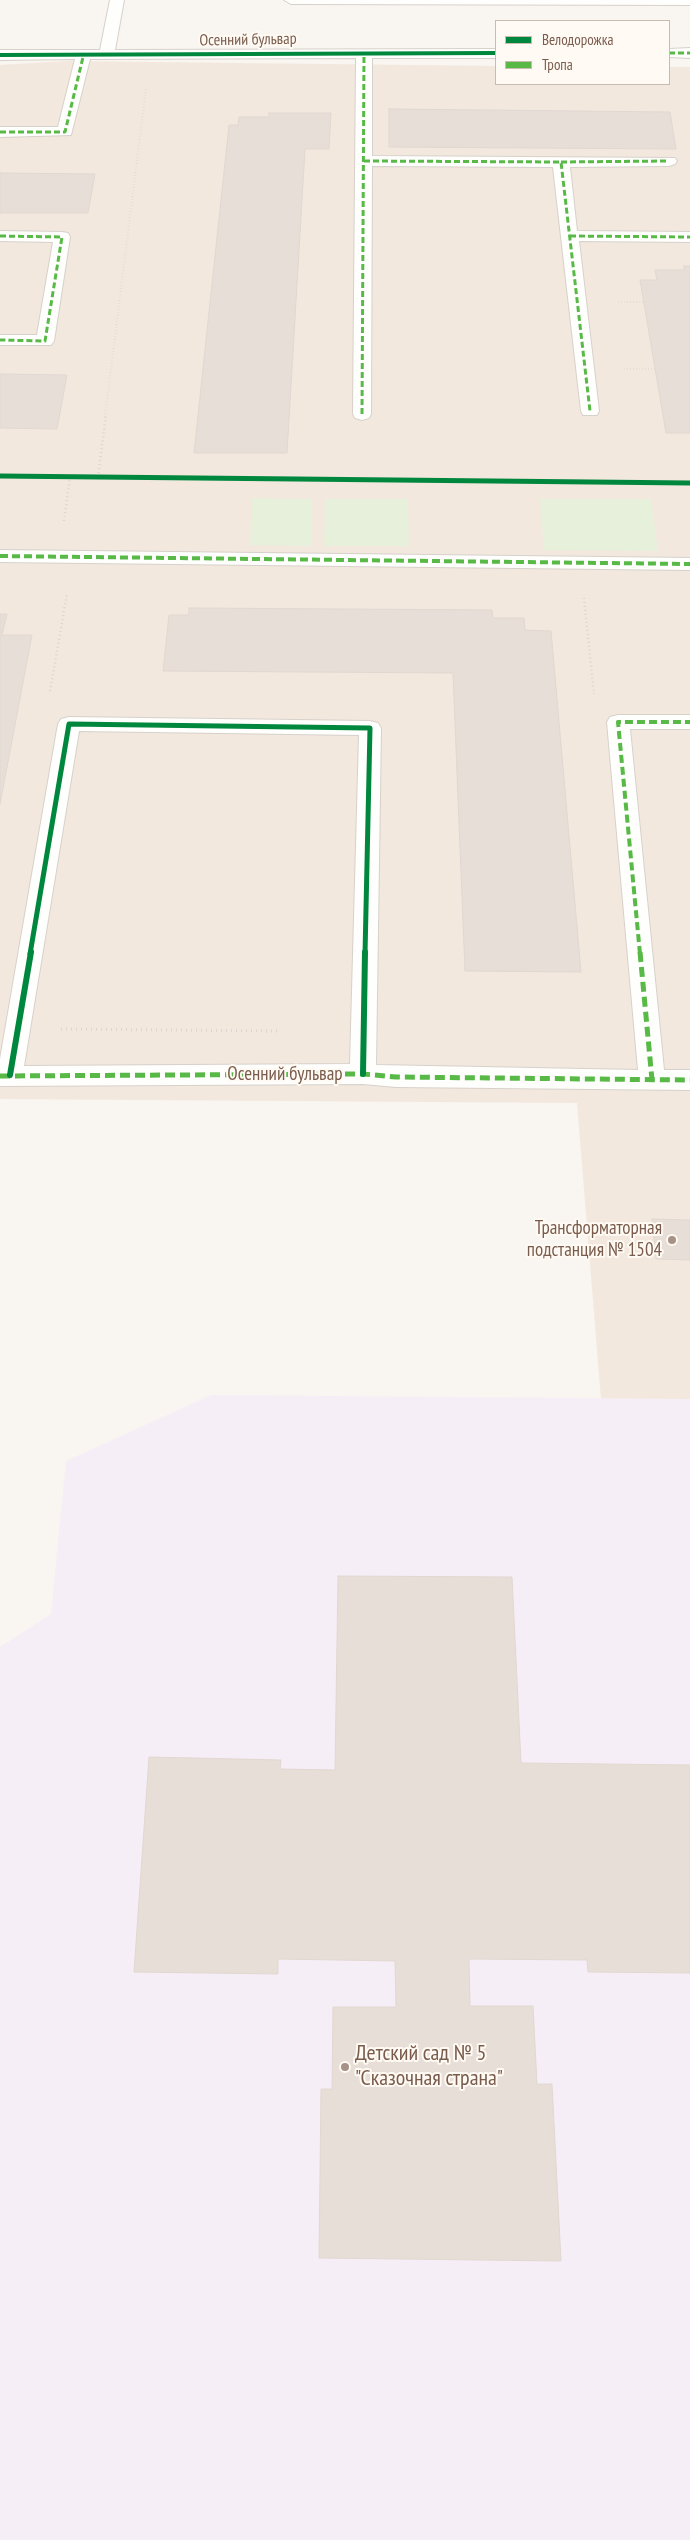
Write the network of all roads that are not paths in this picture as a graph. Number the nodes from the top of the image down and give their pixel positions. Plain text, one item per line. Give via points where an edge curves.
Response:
1 (117, 0) edge
2 (290, 0) edge
3 (690, 1) edge
4 (364, 52) junction
5 (495, 52) edge
6 (670, 53) edge
7 (690, 53) edge
8 (84, 54) junction
9 (106, 54) junction
10 (0, 55) edge
11 (0, 132) edge
12 (364, 161) junction
13 (669, 161) dead end
14 (561, 162) junction
15 (0, 236) edge
16 (570, 236) junction
17 (690, 237) edge
18 (0, 340) edge
19 (590, 411) dead end
20 (362, 414) dead end
21 (0, 556) edge
22 (690, 564) edge
23 (690, 722) edge
24 (363, 1074) junction
25 (5, 1076) edge
26 (652, 1080) junction
27 (690, 1080) edge

1 - 9 street
2 - 3 street
4 - 5 street, Осенний бульвар
4 - 9 street, Осенний бульвар
4 - 12 street
6 - 7 street
8 - 9 street, Осенний бульвар
8 - 10 street, Осенний бульвар
8 - 11 street via 65,132
12 - 14 street
12 - 20 street
13 - 14 street
14 - 16 street
15 - 18 street via 62,237 45,341
16 - 17 street
16 - 19 street
21 - 22 street
23 - 26 street via 618,722
24 - 25 street, Осенний бульвар
24 - 25 street via 370,728 68,724
24 - 26 street, Осенний бульвар
26 - 27 street, Осенний бульвар

